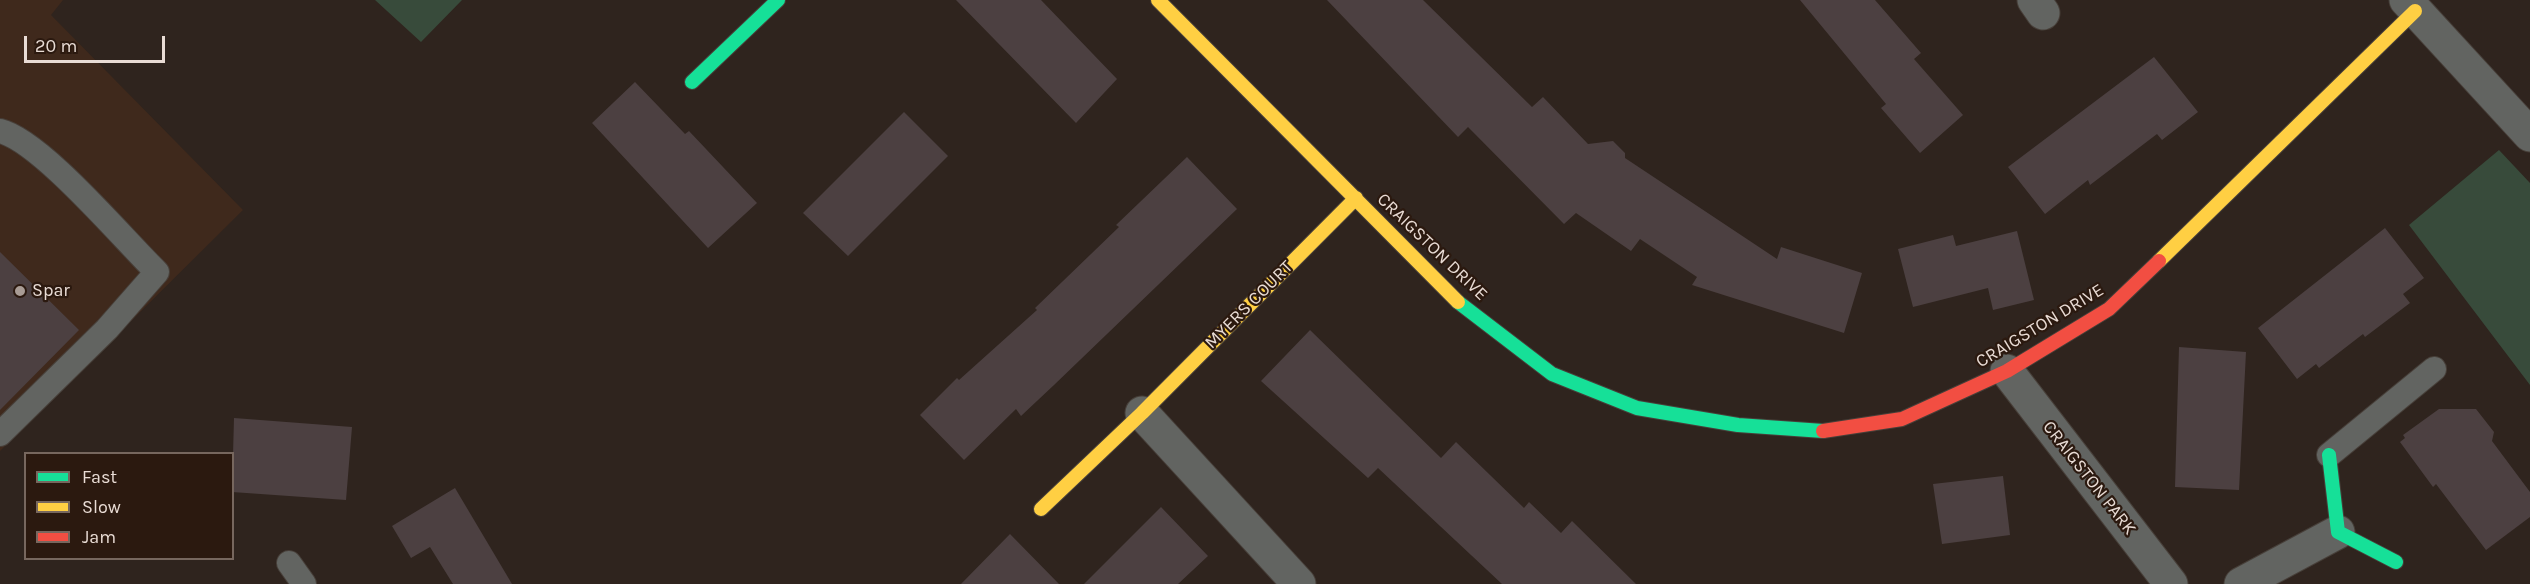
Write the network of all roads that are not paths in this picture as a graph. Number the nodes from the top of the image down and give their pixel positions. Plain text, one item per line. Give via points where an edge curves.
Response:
1 (778, 0) edge
2 (1158, 0) edge
3 (2411, 5) edge
4 (692, 82) dead end
5 (0, 131) edge
6 (2530, 135) edge
7 (1356, 198) junction
8 (2434, 369) dead end
9 (2007, 372) junction
10 (1142, 413) junction
11 (0, 434) edge
12 (2329, 455) joint
13 (1041, 509) dead end
14 (2338, 532) junction
15 (2396, 562) dead end
16 (290, 563) dead end
17 (304, 584) edge
18 (1299, 584) edge
19 (2171, 584) edge
20 (2241, 584) edge

1 - 4 street
2 - 7 street, CRAIGSTON DRIVE
3 - 6 street
3 - 9 street, CRAIGSTON DRIVE via 2109,309
5 - 11 lane via 13,135 40,154 157,272 107,329
7 - 9 street, CRAIGSTON DRIVE via 1455,300 1552,374 1637,408 1738,425 1827,431 1902,419
7 - 10 street, MYERS COURT
8 - 12 lane
9 - 19 street, CRAIGSTON PARK
10 - 13 street, MYERS COURT
10 - 18 street
12 - 14 street
14 - 15 street
14 - 20 street
16 - 17 lane

